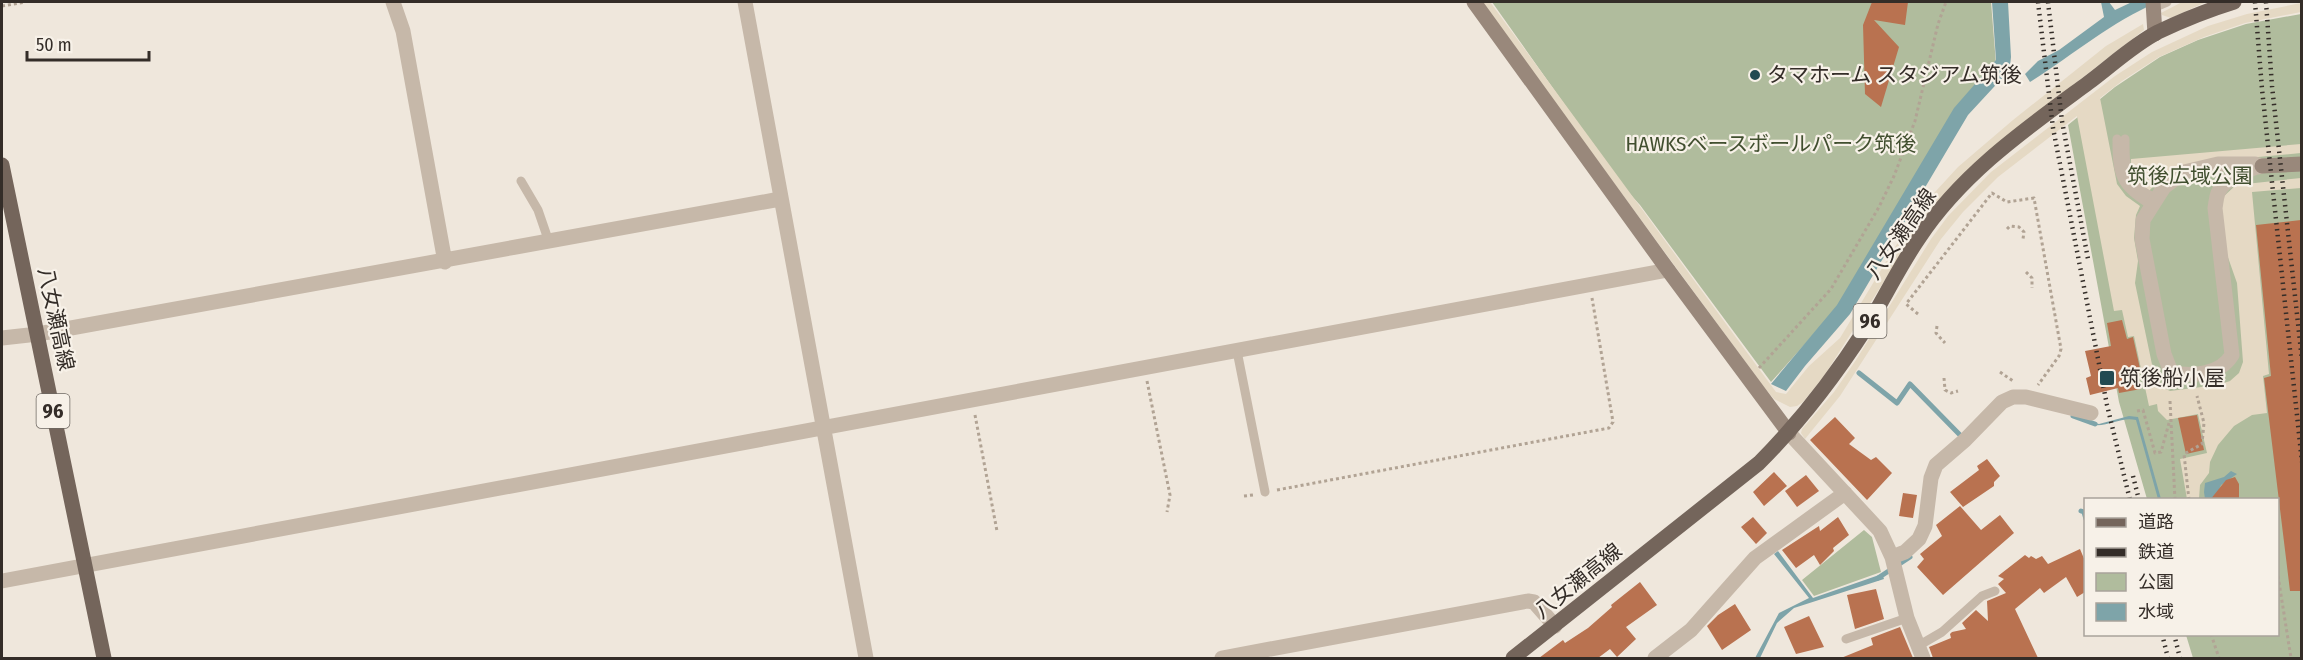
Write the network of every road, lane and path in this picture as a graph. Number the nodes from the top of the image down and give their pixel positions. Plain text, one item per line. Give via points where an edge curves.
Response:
1 (25, 2) edge
2 (393, 2) edge
3 (745, 2) edge
4 (1474, 2) edge
5 (1946, 2) edge
6 (2234, 2) edge
7 (2158, 4) edge
8 (2, 6) edge
9 (2155, 34) junction
10 (2121, 139) dead end
11 (2301, 164) edge
12 (2, 165) edge
13 (2262, 166) junction
14 (521, 181) dead end
15 (780, 199) junction
16 (2153, 202) junction
17 (2007, 229) dead end
18 (2023, 239) dead end
19 (549, 242) junction
20 (445, 262) junction
21 (1668, 270) junction
22 (2025, 272) dead end
23 (1590, 285) junction
24 (2032, 288) dead end
25 (1918, 314) dead end
26 (1937, 326) dead end
27 (38, 334) junction
28 (2, 338) edge
29 (1945, 343) dead end
30 (1237, 351) junction
31 (1144, 368) junction
32 (1756, 372) dead end
33 (2000, 372) dead end
34 (1944, 378) dead end
35 (2016, 383) dead end
36 (2031, 387) dead end
37 (1958, 391) dead end
38 (2197, 396) dead end
39 (972, 400) junction
40 (2170, 401) dead end
41 (2137, 411) dead end
42 (2091, 413) dead end
43 (2170, 419) junction
44 (824, 428) junction
45 (1789, 433) junction
46 (1265, 492) junction
47 (1845, 494) junction
48 (1244, 496) dead end
49 (2175, 498) edge
50 (2188, 498) edge
51 (1167, 512) dead end
52 (997, 531) dead end
53 (1892, 557) junction
54 (84, 566) junction
55 (2, 581) edge
56 (2279, 588) edge
57 (1995, 591) dead end
58 (1907, 618) junction
59 (1555, 626) junction
60 (2212, 636) edge
61 (1846, 639) dead end
62 (1921, 652) edge
63 (104, 658) edge
64 (866, 658) edge
65 (1222, 658) edge
66 (1513, 658) edge
67 (1655, 658) edge
68 (2219, 658) edge
69 (2291, 658) edge

1 - 8 path
2 - 20 street via 403,31
3 - 15 street
4 - 21 street
5 - 32 path via 1915,121 1880,207 1831,289
6 - 9 main road, 八女瀬高線 / 96
7 - 9 street
9 - 45 main road, 八女瀬高線 / 96 via 2020,134 1981,166 1950,199 1919,237 1840,367
10 - 16 lane via 2121,178 2128,190
11 - 13 street
12 - 27 main road, 八女瀬高線 / 96
13 - 16 street via 2218,164 2184,172 2164,187
13 - 16 street via 2231,179 2218,191 2215,208 2232,355 2218,369 2188,376 2171,372 2164,354 2142,239 2143,220
14 - 19 lane via 538,210
15 - 19 street
15 - 44 street
17 - 18 path via 2019,227 2024,232
19 - 20 street
20 - 27 street
21 - 23 street
21 - 45 street
22 - 24 path via 2032,278
23 - 30 street
23 - 46 path via 1613,422 1609,428
25 - 36 path via 1906,304 1992,193 2007,202 2034,198 2061,349 2037,386
26 - 29 path via 1936,333
27 - 28 street
27 - 54 main road, 八女瀬高線 / 96
30 - 31 street
30 - 46 lane
31 - 39 street
31 - 51 path via 1170,495
33 - 35 path
34 - 37 path via 1945,390
38 - 50 path via 2204,423 2202,444 2184,454
39 - 44 street
39 - 52 path
40 - 43 path
41 - 43 path via 2143,410 2155,453 2161,452
42 - 53 street via 2026,397 2002,402 1936,465 1919,540
43 - 49 path
44 - 54 street
44 - 64 street
45 - 47 street
45 - 59 main road, 八女瀬高線 / 96 via 1759,463
46 - 48 path
47 - 53 street via 1880,531
47 - 67 street via 1755,558 1691,630
53 - 58 street
54 - 55 street
54 - 63 main road, 八女瀬高線 / 96
56 - 69 path
57 - 62 lane via 1982,596
58 - 61 lane
58 - 62 street
59 - 65 street via 1534,602 1528,601
59 - 66 main road, 八女瀬高線 / 96
60 - 68 path

